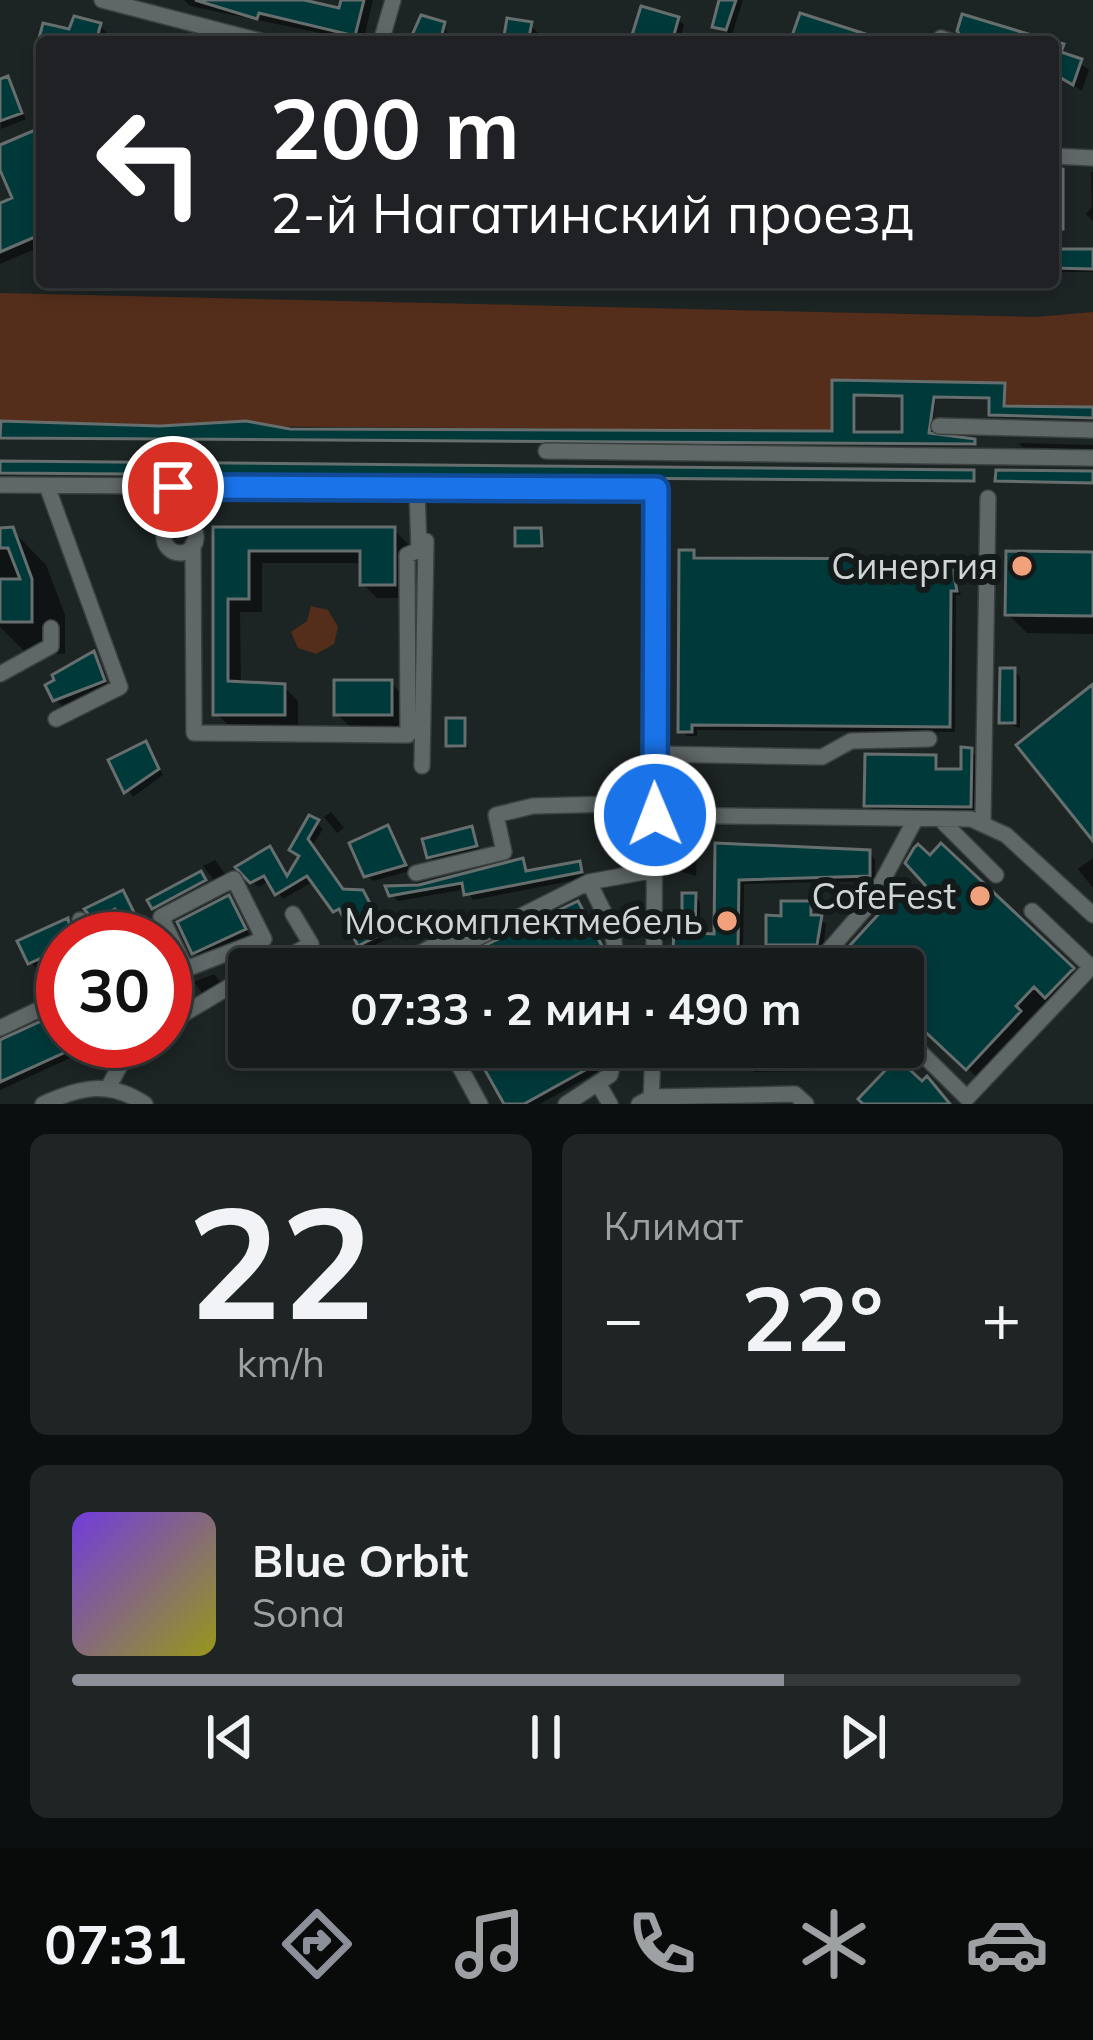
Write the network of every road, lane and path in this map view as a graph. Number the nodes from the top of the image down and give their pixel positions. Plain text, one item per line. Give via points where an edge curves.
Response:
1 (102, 0) edge
2 (393, 0) edge
3 (241, 36) edge
4 (383, 36) edge
5 (1059, 156) edge
6 (1093, 158) edge
7 (939, 426) dead end
8 (1001, 428) junction
9 (1093, 430) edge
10 (546, 451) dead end
11 (1000, 457) junction
12 (1093, 458) edge
13 (0, 485) edge
14 (47, 485) junction
15 (422, 489) junction
16 (988, 498) dead end
17 (190, 554) dead end
18 (51, 628) dead end
19 (0, 674) edge
20 (56, 719) dead end
21 (929, 739) dead end
22 (654, 754) junction
23 (422, 766) dead end
24 (655, 814) junction
25 (940, 819) junction
26 (915, 820) junction
27 (620, 822) dead end
28 (983, 822) junction
29 (656, 870) junction
30 (416, 874) dead end
31 (996, 875) dead end
32 (589, 882) junction
33 (1033, 911) dead end
34 (293, 914) dead end
35 (1093, 915) edge
36 (304, 948) edge
37 (430, 948) edge
38 (615, 948) edge
39 (654, 948) edge
40 (832, 948) edge
41 (238, 949) joint
42 (1092, 966) edge
43 (228, 991) edge
44 (36, 1011) edge
45 (192, 1011) edge
46 (0, 1028) edge
47 (924, 1055) edge
48 (118, 1068) edge
49 (460, 1068) edge
50 (612, 1068) edge
51 (651, 1068) edge
52 (599, 1084) junction
53 (108, 1088) junction
54 (735, 1101) edge
55 (575, 1102) edge
56 (647, 1102) edge
57 (43, 1104) edge
58 (145, 1104) edge
59 (481, 1104) edge
60 (610, 1104) edge
61 (806, 1104) edge

1 - 3 street
2 - 4 street
5 - 6 street
7 - 8 street
8 - 9 street
8 - 11 street
10 - 11 street
11 - 12 street
13 - 14 street
14 - 15 street
14 - 20 street via 120,687
15 - 17 street via 419,550 407,555 408,735 333,743 275,725 194,733
15 - 22 street via 656,489
15 - 23 street
16 - 28 street
18 - 19 street via 51,646
21 - 22 street via 851,741 822,757
22 - 24 street
24 - 26 street
24 - 27 street
24 - 29 street
24 - 30 street via 533,806 496,815 504,852
25 - 26 street
25 - 28 street
25 - 31 street
26 - 40 street via 871,902
28 - 35 street
29 - 32 street
29 - 39 street
32 - 37 street via 473,940 451,937
32 - 38 street
33 - 42 street
34 - 36 street via 311,944
41 - 41 street via 264,939 234,879 161,917 186,969
42 - 47 street via 968,1098
43 - 45 street
44 - 46 street
48 - 53 street
49 - 59 street
50 - 52 street
51 - 56 street
52 - 55 street
52 - 60 street
53 - 57 street
53 - 58 street
54 - 56 street
54 - 61 street via 795,1094

